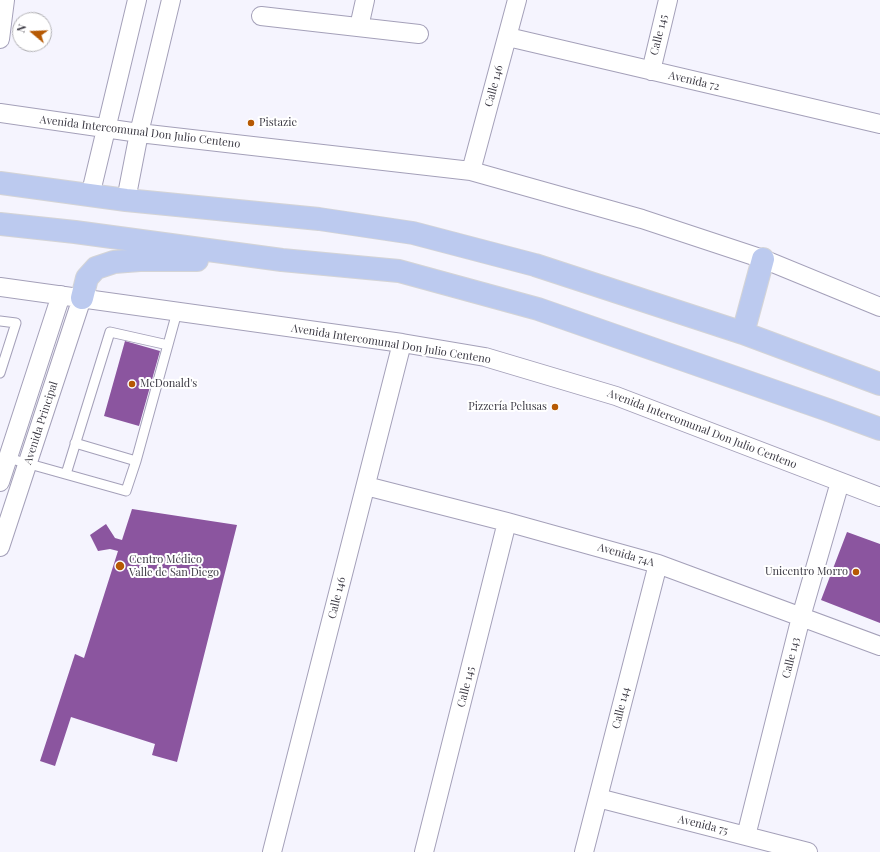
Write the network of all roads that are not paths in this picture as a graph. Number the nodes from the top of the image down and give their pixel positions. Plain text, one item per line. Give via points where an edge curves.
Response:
1 (5, 0) edge
2 (137, 0) edge
3 (171, 0) edge
4 (365, 0) edge
5 (517, 0) edge
6 (668, 0) edge
7 (261, 16) dead end
8 (358, 27) junction
9 (419, 34) dead end
10 (508, 37) junction
11 (0, 39) edge
12 (651, 71) junction
13 (0, 113) edge
14 (880, 124) edge
15 (105, 128) junction
16 (139, 133) junction
17 (471, 171) junction
18 (0, 183) edge
19 (90, 196) junction
20 (126, 200) junction
21 (0, 224) edge
22 (282, 260) junction
23 (763, 260) junction
24 (0, 287) edge
25 (60, 295) junction
26 (82, 298) junction
27 (880, 307) edge
28 (177, 312) junction
29 (0, 320) edge
30 (743, 333) junction
31 (402, 343) junction
32 (168, 345) junction
33 (0, 373) edge
34 (880, 384) edge
35 (880, 429) edge
36 (75, 443) junction
37 (8, 458) junction
38 (136, 461) junction
39 (28, 463) junction
40 (66, 474) junction
41 (0, 482) edge
42 (840, 482) junction
43 (366, 486) junction
44 (880, 497) edge
45 (507, 522) junction
46 (0, 547) edge
47 (658, 564) junction
48 (801, 617) junction
49 (880, 646) edge
50 (598, 798) junction
51 (746, 836) junction
52 (272, 852) edge
53 (424, 852) edge
54 (584, 852) edge
55 (808, 852) edge

1 - 11 street
2 - 15 street
3 - 16 street
4 - 8 street
5 - 10 street, Calle 146
6 - 12 street, Calle 145
7 - 8 street
8 - 9 street
10 - 12 street, Avenida 72
10 - 17 street, Calle 146
12 - 14 street, Avenida 72
13 - 15 street, Avenida Intercomunal Don Julio Centeno
15 - 16 street, Avenida Intercomunal Don Julio Centeno
15 - 19 street
16 - 17 street, Avenida Intercomunal Don Julio Centeno
16 - 20 street
17 - 23 street, Avenida Intercomunal Don Julio Centeno via 642,219
18 - 19 main road
19 - 20 main road
20 - 30 main road via 319,219 413,233 535,265
21 - 22 main road
22 - 26 main road via 114,262 96,268 87,278
22 - 35 main road via 399,271 538,309
23 - 27 street, Avenida Intercomunal Don Julio Centeno
23 - 30 main road
24 - 25 street, Avenida Intercomunal Don Julio Centeno
25 - 26 street, Avenida Intercomunal Don Julio Centeno
25 - 37 street, Avenida Principal
26 - 28 street, Avenida Intercomunal Don Julio Centeno
26 - 39 street, Avenida Principal
28 - 31 street, Avenida Intercomunal Don Julio Centeno
28 - 32 lane
29 - 33 lane via 16,323
30 - 34 main road
31 - 42 street, Avenida Intercomunal Don Julio Centeno via 485,357 616,396
31 - 43 street, Calle 146
32 - 36 lane via 110,332
32 - 38 lane
36 - 38 lane
36 - 40 lane
37 - 39 lane
37 - 41 street, Avenida Principal
38 - 40 lane via 126,491
39 - 40 lane
39 - 46 street, Avenida Principal
42 - 44 street, Avenida Intercomunal Don Julio Centeno
42 - 48 street, Calle 143
43 - 45 street, Avenida 74A
43 - 52 street, Calle 146
45 - 47 street, Avenida 74A
45 - 53 street, Calle 145
47 - 48 street, Avenida 74A
47 - 50 street, Calle 144
48 - 49 street, Avenida 74A
48 - 51 street, Calle 143
50 - 51 street, Avenida 75
50 - 54 street, Calle 144
51 - 55 street, Avenida 75

